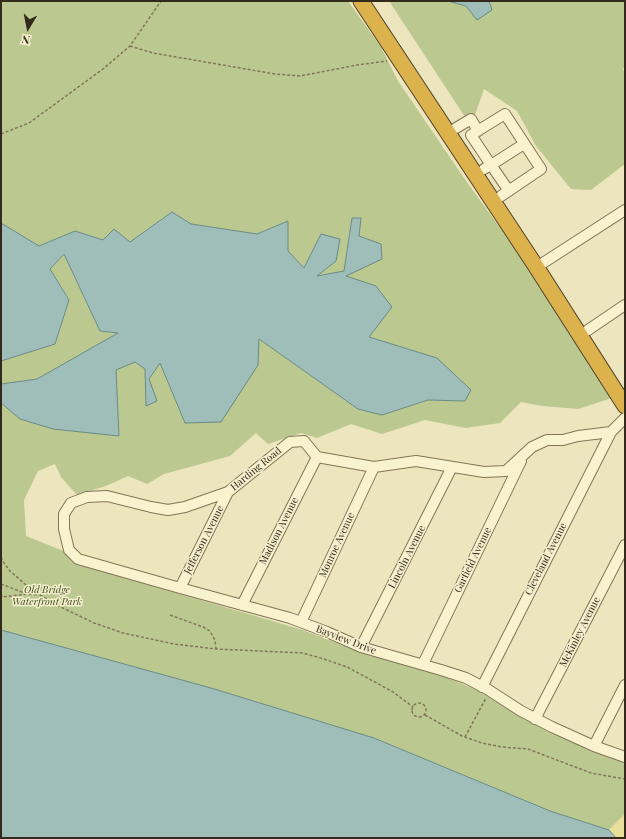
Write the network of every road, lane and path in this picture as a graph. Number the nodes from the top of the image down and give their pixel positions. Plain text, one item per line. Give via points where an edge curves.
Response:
1 (162, 1) edge
2 (361, 1) edge
3 (371, 1) edge
4 (130, 46) junction
5 (400, 60) junction
6 (467, 133) junction
7 (1, 134) edge
8 (524, 144) junction
9 (488, 167) junction
10 (505, 194) junction
11 (625, 210) edge
12 (544, 263) junction
13 (625, 305) edge
14 (588, 330) junction
15 (625, 388) edge
16 (625, 406) edge
17 (625, 418) edge
18 (611, 432) junction
19 (523, 456) junction
20 (317, 458) junction
21 (452, 467) junction
22 (374, 468) junction
23 (228, 492) junction
24 (625, 545) edge
25 (1, 557) edge
26 (78, 559) joint
27 (1, 584) edge
28 (180, 588) junction
29 (1, 594) edge
30 (29, 594) junction
31 (40, 595) junction
32 (242, 605) junction
33 (170, 614) dead end
34 (301, 622) junction
35 (361, 647) junction
36 (216, 649) junction
37 (423, 664) junction
38 (625, 685) edge
39 (484, 691) junction
40 (413, 707) junction
41 (425, 715) junction
42 (535, 719) junction
43 (465, 737) junction
44 (594, 746) junction
45 (625, 757) edge
46 (625, 780) edge

1 - 4 path
2 - 5 highway
3 - 6 highway
4 - 5 path via 153,53 300,76
4 - 7 path via 103,69 28,123
5 - 16 highway
6 - 8 street via 505,114
6 - 9 highway
8 - 9 street
8 - 10 street via 541,169
9 - 10 highway
10 - 12 highway
11 - 12 street
12 - 14 highway
13 - 14 street
14 - 15 highway
17 - 18 street
18 - 19 street via 547,440 532,447
18 - 39 street, Cleveland Avenue
19 - 21 street via 506,471 484,472
19 - 37 street, Garfield Avenue
20 - 22 street
20 - 23 street, Harding Road via 304,441 290,442
20 - 32 street, Madison Avenue
21 - 22 street via 416,461
21 - 35 street, Lincoln Avenue
22 - 34 street, Monroe Avenue
23 - 26 street, Harding Road via 185,507 168,510 107,496 87,497 71,503 64,514 64,529 69,550
23 - 28 street, Jefferson Avenue
24 - 42 street, McKinley Avenue
25 - 31 path via 10,571
26 - 28 street, Bayview Drive
27 - 30 path
28 - 32 street, Bayview Drive
29 - 30 path via 2,597
30 - 31 path
31 - 36 path via 94,623 123,633 174,644
32 - 34 street, Bayview Drive
33 - 36 path via 210,631
34 - 35 street, Bayview Drive
35 - 37 street, Bayview Drive
36 - 40 path via 303,653 324,659 347,667 373,681
37 - 39 street, Bayview Drive via 466,678
38 - 44 street
39 - 42 street, Bayview Drive
39 - 43 path
40 - 41 path via 412,713 416,717
40 - 41 path via 417,703 423,704 426,708
41 - 43 path
42 - 44 street, Bayview Drive
43 - 46 path via 495,746 528,749 591,773
44 - 45 street, Bayview Drive

